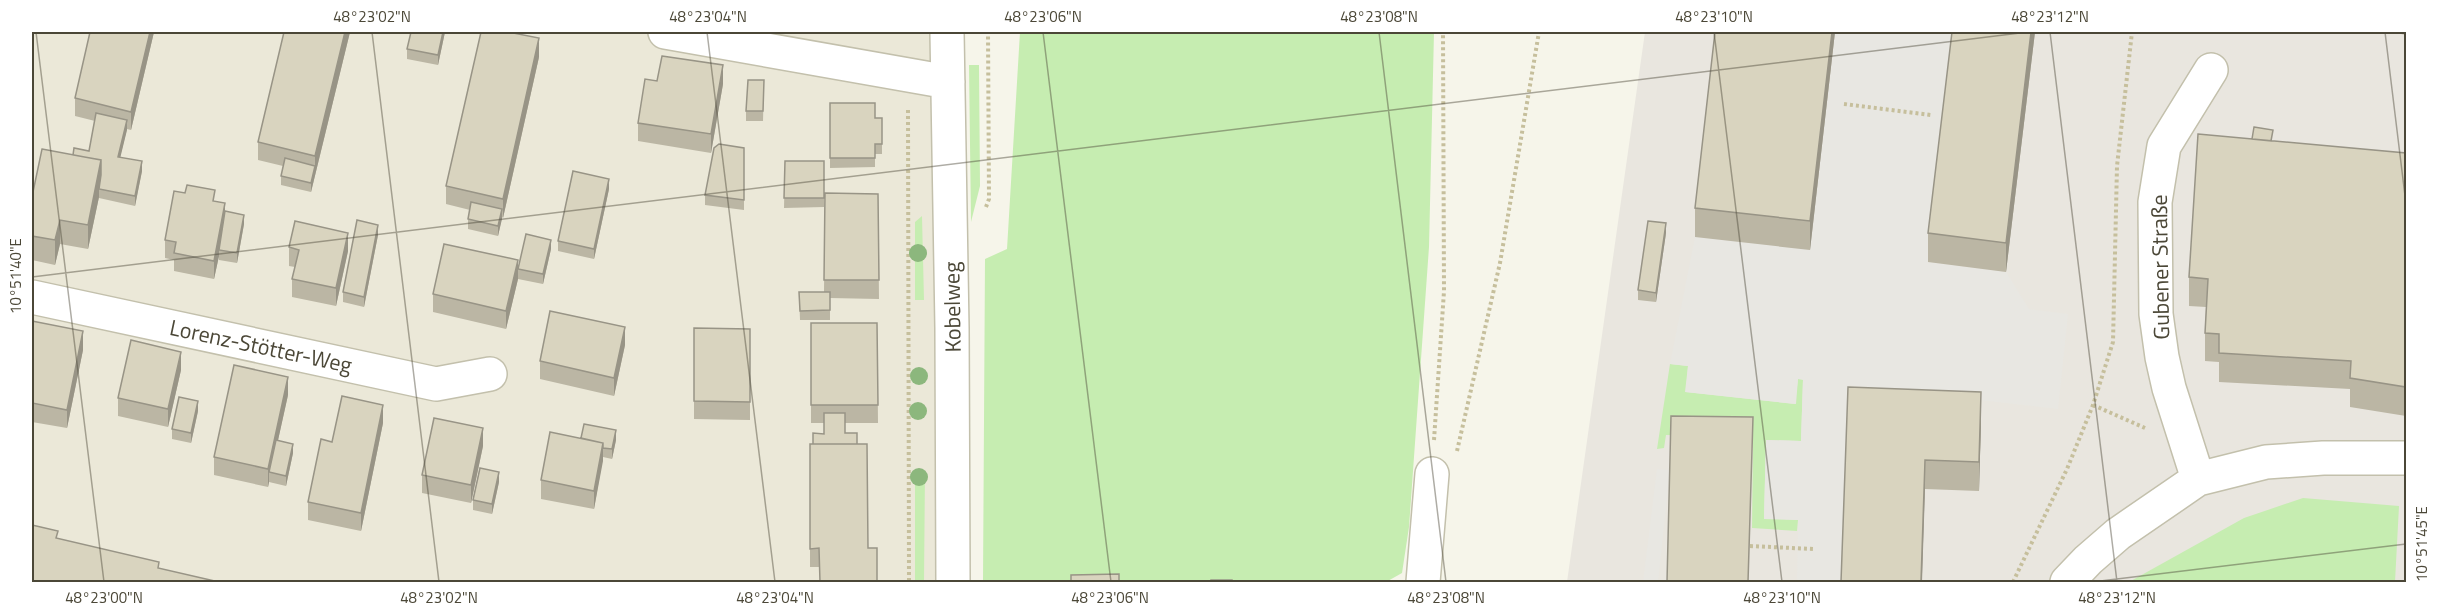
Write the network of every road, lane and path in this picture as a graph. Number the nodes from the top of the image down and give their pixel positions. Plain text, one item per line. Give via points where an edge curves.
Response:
1 (665, 32) edge
2 (947, 32) edge
3 (988, 32) edge
4 (1443, 32) edge
5 (1539, 32) edge
6 (2132, 32) edge
7 (2211, 70) dead end
8 (907, 75) junction
9 (948, 82) junction
10 (1844, 104) dead end
11 (1931, 115) dead end
12 (989, 199) dead end
13 (32, 297) edge
14 (490, 374) dead end
15 (2406, 458) edge
16 (1432, 474) junction
17 (2198, 478) junction
18 (1750, 546) edge
19 (1813, 549) dead end
20 (909, 582) edge
21 (953, 582) edge
22 (1423, 582) edge
23 (2013, 582) edge
24 (2067, 582) edge

1 - 8 street
2 - 9 street, Kobelweg
3 - 12 path
4 - 16 path via 1444,291
5 - 16 path via 1500,262 1455,461
6 - 23 path via 2117,166 2113,342 2067,469
7 - 17 street, Gubener Straße via 2164,146 2155,202 2156,314 2162,357
8 - 9 street
8 - 20 path
9 - 21 street, Kobelweg
10 - 11 path
13 - 14 street, Lorenz-Stötter-Weg via 436,384
15 - 17 street via 2266,462
16 - 22 street
17 - 24 street via 2118,534
18 - 19 path

